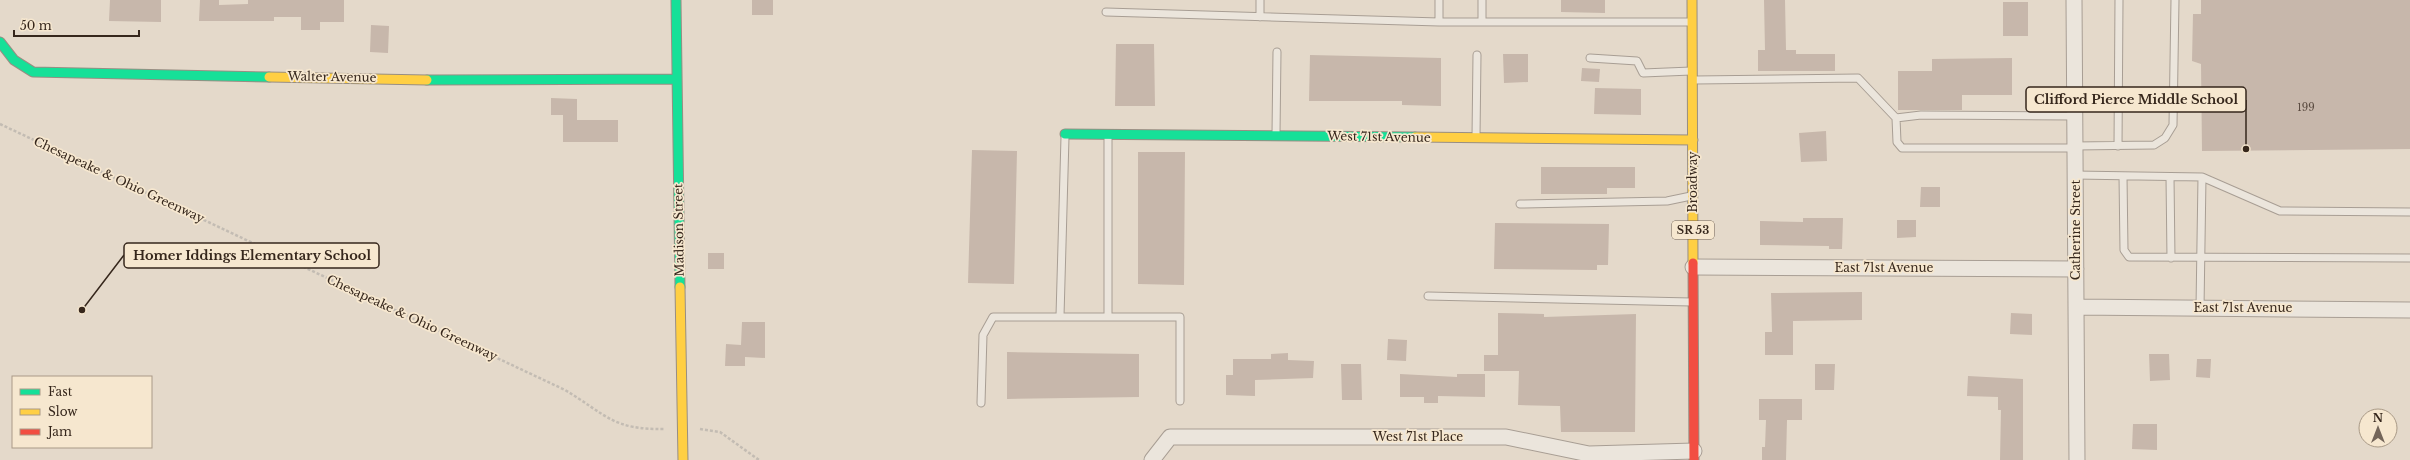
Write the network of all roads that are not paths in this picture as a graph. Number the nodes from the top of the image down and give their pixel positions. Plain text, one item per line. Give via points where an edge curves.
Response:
1 (676, 0) edge
2 (1260, 0) edge
3 (1439, 0) edge
4 (1482, 0) edge
5 (1692, 0) edge
6 (2074, 0) edge
7 (2119, 0) edge
8 (2175, 0) edge
9 (1106, 12) dead end
10 (1260, 18) junction
11 (1439, 22) junction
12 (1482, 22) junction
13 (1692, 22) junction
14 (0, 42) edge
15 (1277, 52) dead end
16 (1477, 55) dead end
17 (1590, 58) dead end
18 (1693, 75) junction
19 (677, 80) junction
20 (2074, 116) junction
21 (1896, 118) junction
22 (1065, 134) joint
23 (1108, 134) junction
24 (1276, 136) junction
25 (1476, 138) junction
26 (1693, 140) junction
27 (2118, 146) junction
28 (2075, 147) junction
29 (2075, 175) junction
30 (2123, 176) junction
31 (2170, 177) junction
32 (2202, 177) junction
33 (1693, 196) junction
34 (1520, 204) dead end
35 (2410, 212) edge
36 (2171, 258) junction
37 (2201, 258) junction
38 (2410, 258) edge
39 (1693, 267) junction
40 (2076, 269) junction
41 (1428, 296) dead end
42 (1693, 302) junction
43 (2076, 307) junction
44 (2200, 308) junction
45 (2410, 310) edge
46 (1060, 316) junction
47 (1108, 316) junction
48 (1180, 401) dead end
49 (981, 403) dead end
50 (1694, 455) edge
51 (683, 460) edge
52 (1152, 460) edge
53 (2077, 460) edge

1 - 19 street, Madison Street
2 - 10 lane
3 - 11 lane
4 - 12 lane
5 - 13 street, Broadway / SR 53
6 - 20 street, Catherine Street
7 - 27 lane
8 - 27 lane via 2172,125 2165,138 2154,145
9 - 10 lane
10 - 11 lane
11 - 12 lane
12 - 13 lane
13 - 18 street, Broadway / SR 53
14 - 19 street, Walter Avenue via 10,59 33,72 454,81
15 - 24 lane
16 - 25 lane
17 - 18 lane via 1637,61 1643,73
18 - 21 lane via 1858,78
18 - 26 street, Broadway / SR 53
19 - 51 street, Madison Street
20 - 21 lane via 1921,114
20 - 28 street, Catherine Street
21 - 28 lane via 1897,142 1902,148
22 - 23 street, West 71st Avenue
22 - 46 lane
23 - 24 street, West 71st Avenue
23 - 47 lane
24 - 25 street, West 71st Avenue
25 - 26 street, West 71st Avenue
26 - 33 street, Broadway / SR 53
27 - 28 lane
28 - 29 street, Catherine Street
29 - 30 lane
29 - 40 street, Catherine Street
30 - 31 lane
30 - 36 lane via 2124,250 2129,257
31 - 32 lane
31 - 36 lane
32 - 35 lane via 2280,211
32 - 37 lane
33 - 34 lane via 1667,201
33 - 39 street, Broadway / SR 53
36 - 37 lane
37 - 38 lane
37 - 44 lane
39 - 40 street, East 71st Avenue
39 - 42 street, Broadway / SR 53
40 - 43 street, Catherine Street
41 - 42 lane
42 - 50 street, Broadway / SR 53
43 - 44 street, East 71st Avenue
43 - 53 street, Catherine Street
44 - 45 street, East 71st Avenue
46 - 47 lane
46 - 49 lane via 993,317 983,335
47 - 48 lane via 1180,317
50 - 52 street, West 71st Place via 1589,454 1506,437 1170,437

